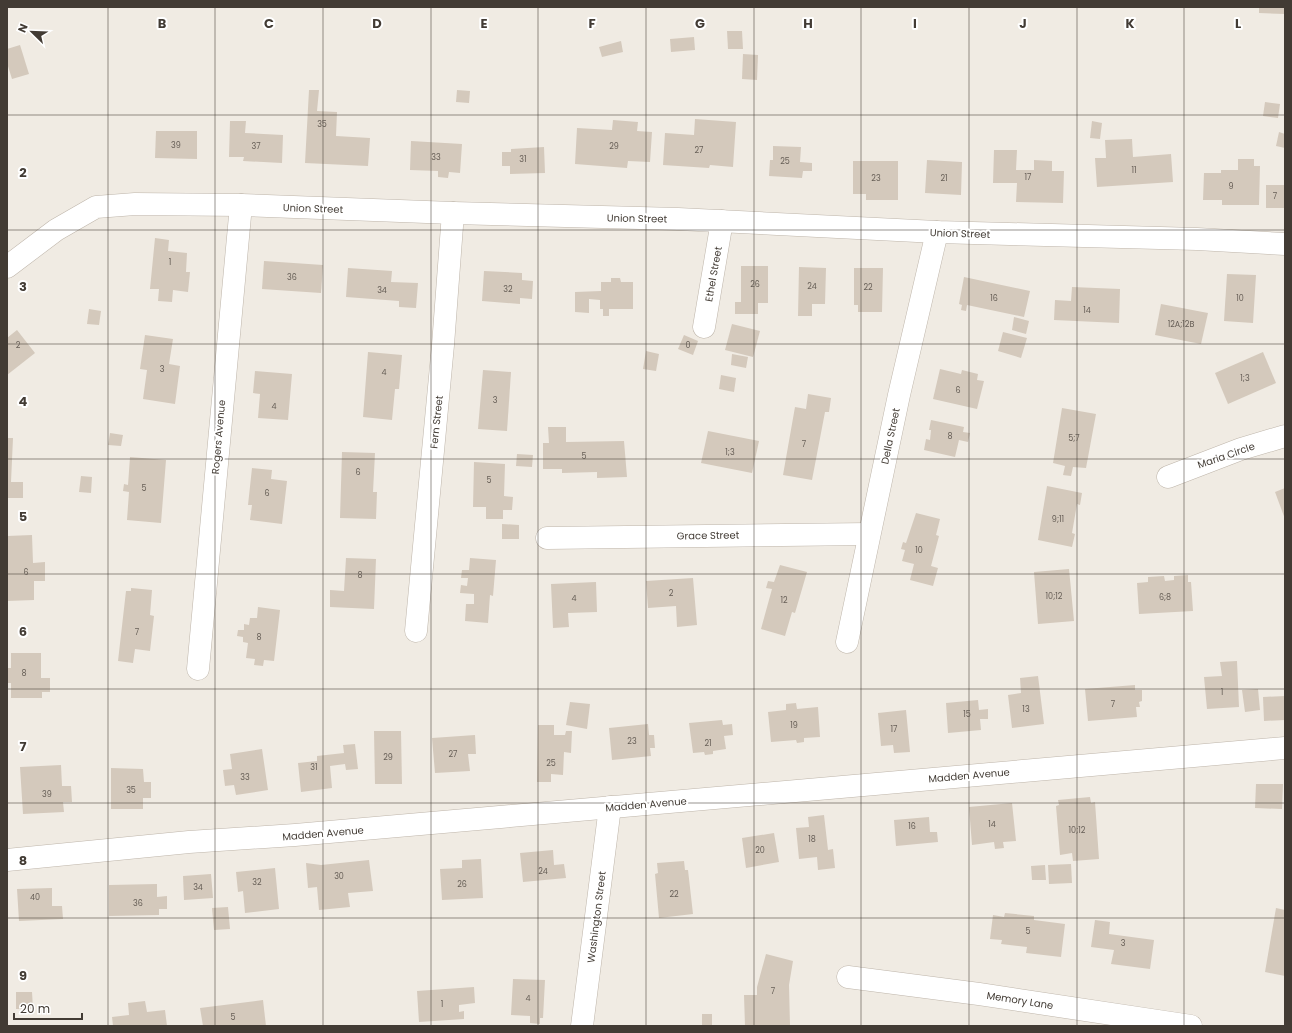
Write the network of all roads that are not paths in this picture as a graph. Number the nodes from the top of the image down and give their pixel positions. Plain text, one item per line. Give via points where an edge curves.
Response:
1 (241, 205) junction
2 (453, 213) junction
3 (722, 221) junction
4 (937, 232) junction
5 (1285, 244) edge
6 (7, 267) edge
7 (704, 327) dead end
8 (1285, 436) edge
9 (1168, 477) dead end
10 (869, 534) junction
11 (547, 538) dead end
12 (416, 631) dead end
13 (847, 642) dead end
14 (198, 669) dead end
15 (1285, 748) edge
16 (610, 807) junction
17 (7, 860) edge
18 (848, 977) dead end
19 (582, 1026) edge
20 (1191, 1026) edge

1 - 2 street, Union Street
1 - 6 street, Union Street via 135,204 96,207 56,230
1 - 14 street, Rogers Avenue
2 - 3 street, Union Street
2 - 12 street, Fern Street
3 - 4 street, Union Street
3 - 7 street, Ethel Street
4 - 5 street, Union Street
4 - 10 street, Della Street
8 - 9 street, Maria Circle via 1241,449
10 - 11 street, Grace Street
10 - 13 street, Della Street
15 - 16 street, Madden Avenue
16 - 17 street, Madden Avenue
16 - 19 street, Washington Street
18 - 20 street, Memory Lane

